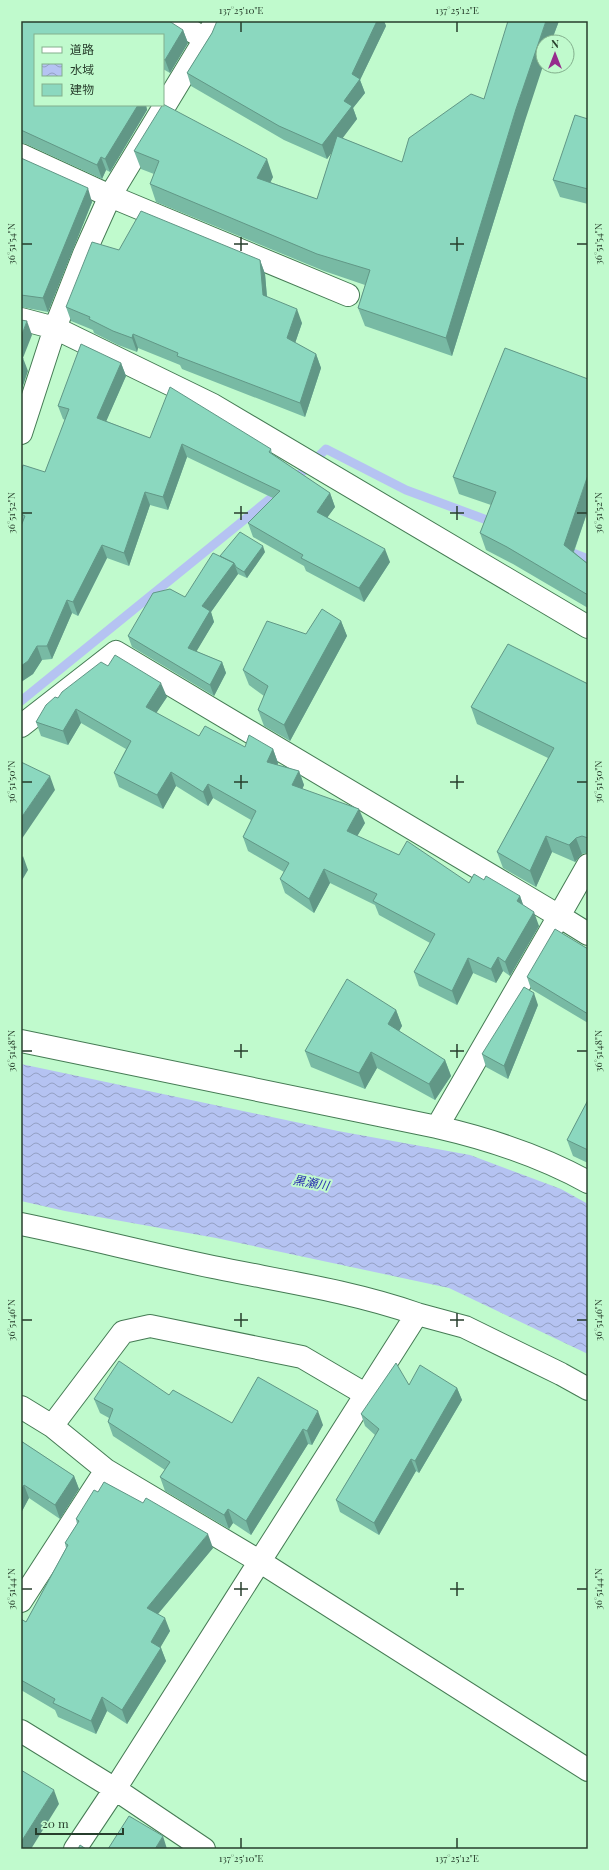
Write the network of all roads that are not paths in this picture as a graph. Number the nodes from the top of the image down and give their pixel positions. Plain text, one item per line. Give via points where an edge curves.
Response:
1 (176, 21) edge
2 (216, 21) edge
3 (206, 40) junction
4 (21, 155) edge
5 (110, 196) junction
6 (348, 295) dead end
7 (21, 319) edge
8 (55, 328) junction
9 (24, 411) edge
10 (21, 433) edge
11 (588, 627) edge
12 (21, 726) edge
13 (588, 865) edge
14 (559, 916) junction
15 (588, 934) edge
16 (21, 1041) edge
17 (437, 1127) junction
18 (588, 1182) edge
19 (21, 1224) edge
20 (417, 1314) junction
21 (588, 1389) edge
22 (365, 1394) junction
23 (21, 1407) edge
24 (52, 1426) junction
25 (106, 1470) junction
26 (260, 1561) junction
27 (21, 1601) edge
28 (21, 1731) edge
29 (588, 1770) edge
30 (115, 1789) junction
31 (75, 1849) edge
32 (204, 1849) edge

1 - 3 street
2 - 3 street
3 - 5 street
4 - 5 street
5 - 6 street
5 - 8 street
7 - 8 street
8 - 9 street
8 - 11 street via 213,404
9 - 10 street
12 - 14 street via 116,652
13 - 14 street
14 - 15 street
14 - 17 street
16 - 17 street
17 - 18 street via 468,1134 536,1157
19 - 20 street via 326,1290 392,1305
20 - 21 street via 465,1328
20 - 22 street
22 - 24 street via 302,1357 150,1326 122,1332
22 - 26 street
23 - 24 street
24 - 25 street
25 - 26 street
25 - 27 street
26 - 29 street
26 - 30 street
28 - 30 street
30 - 31 street
30 - 32 street

